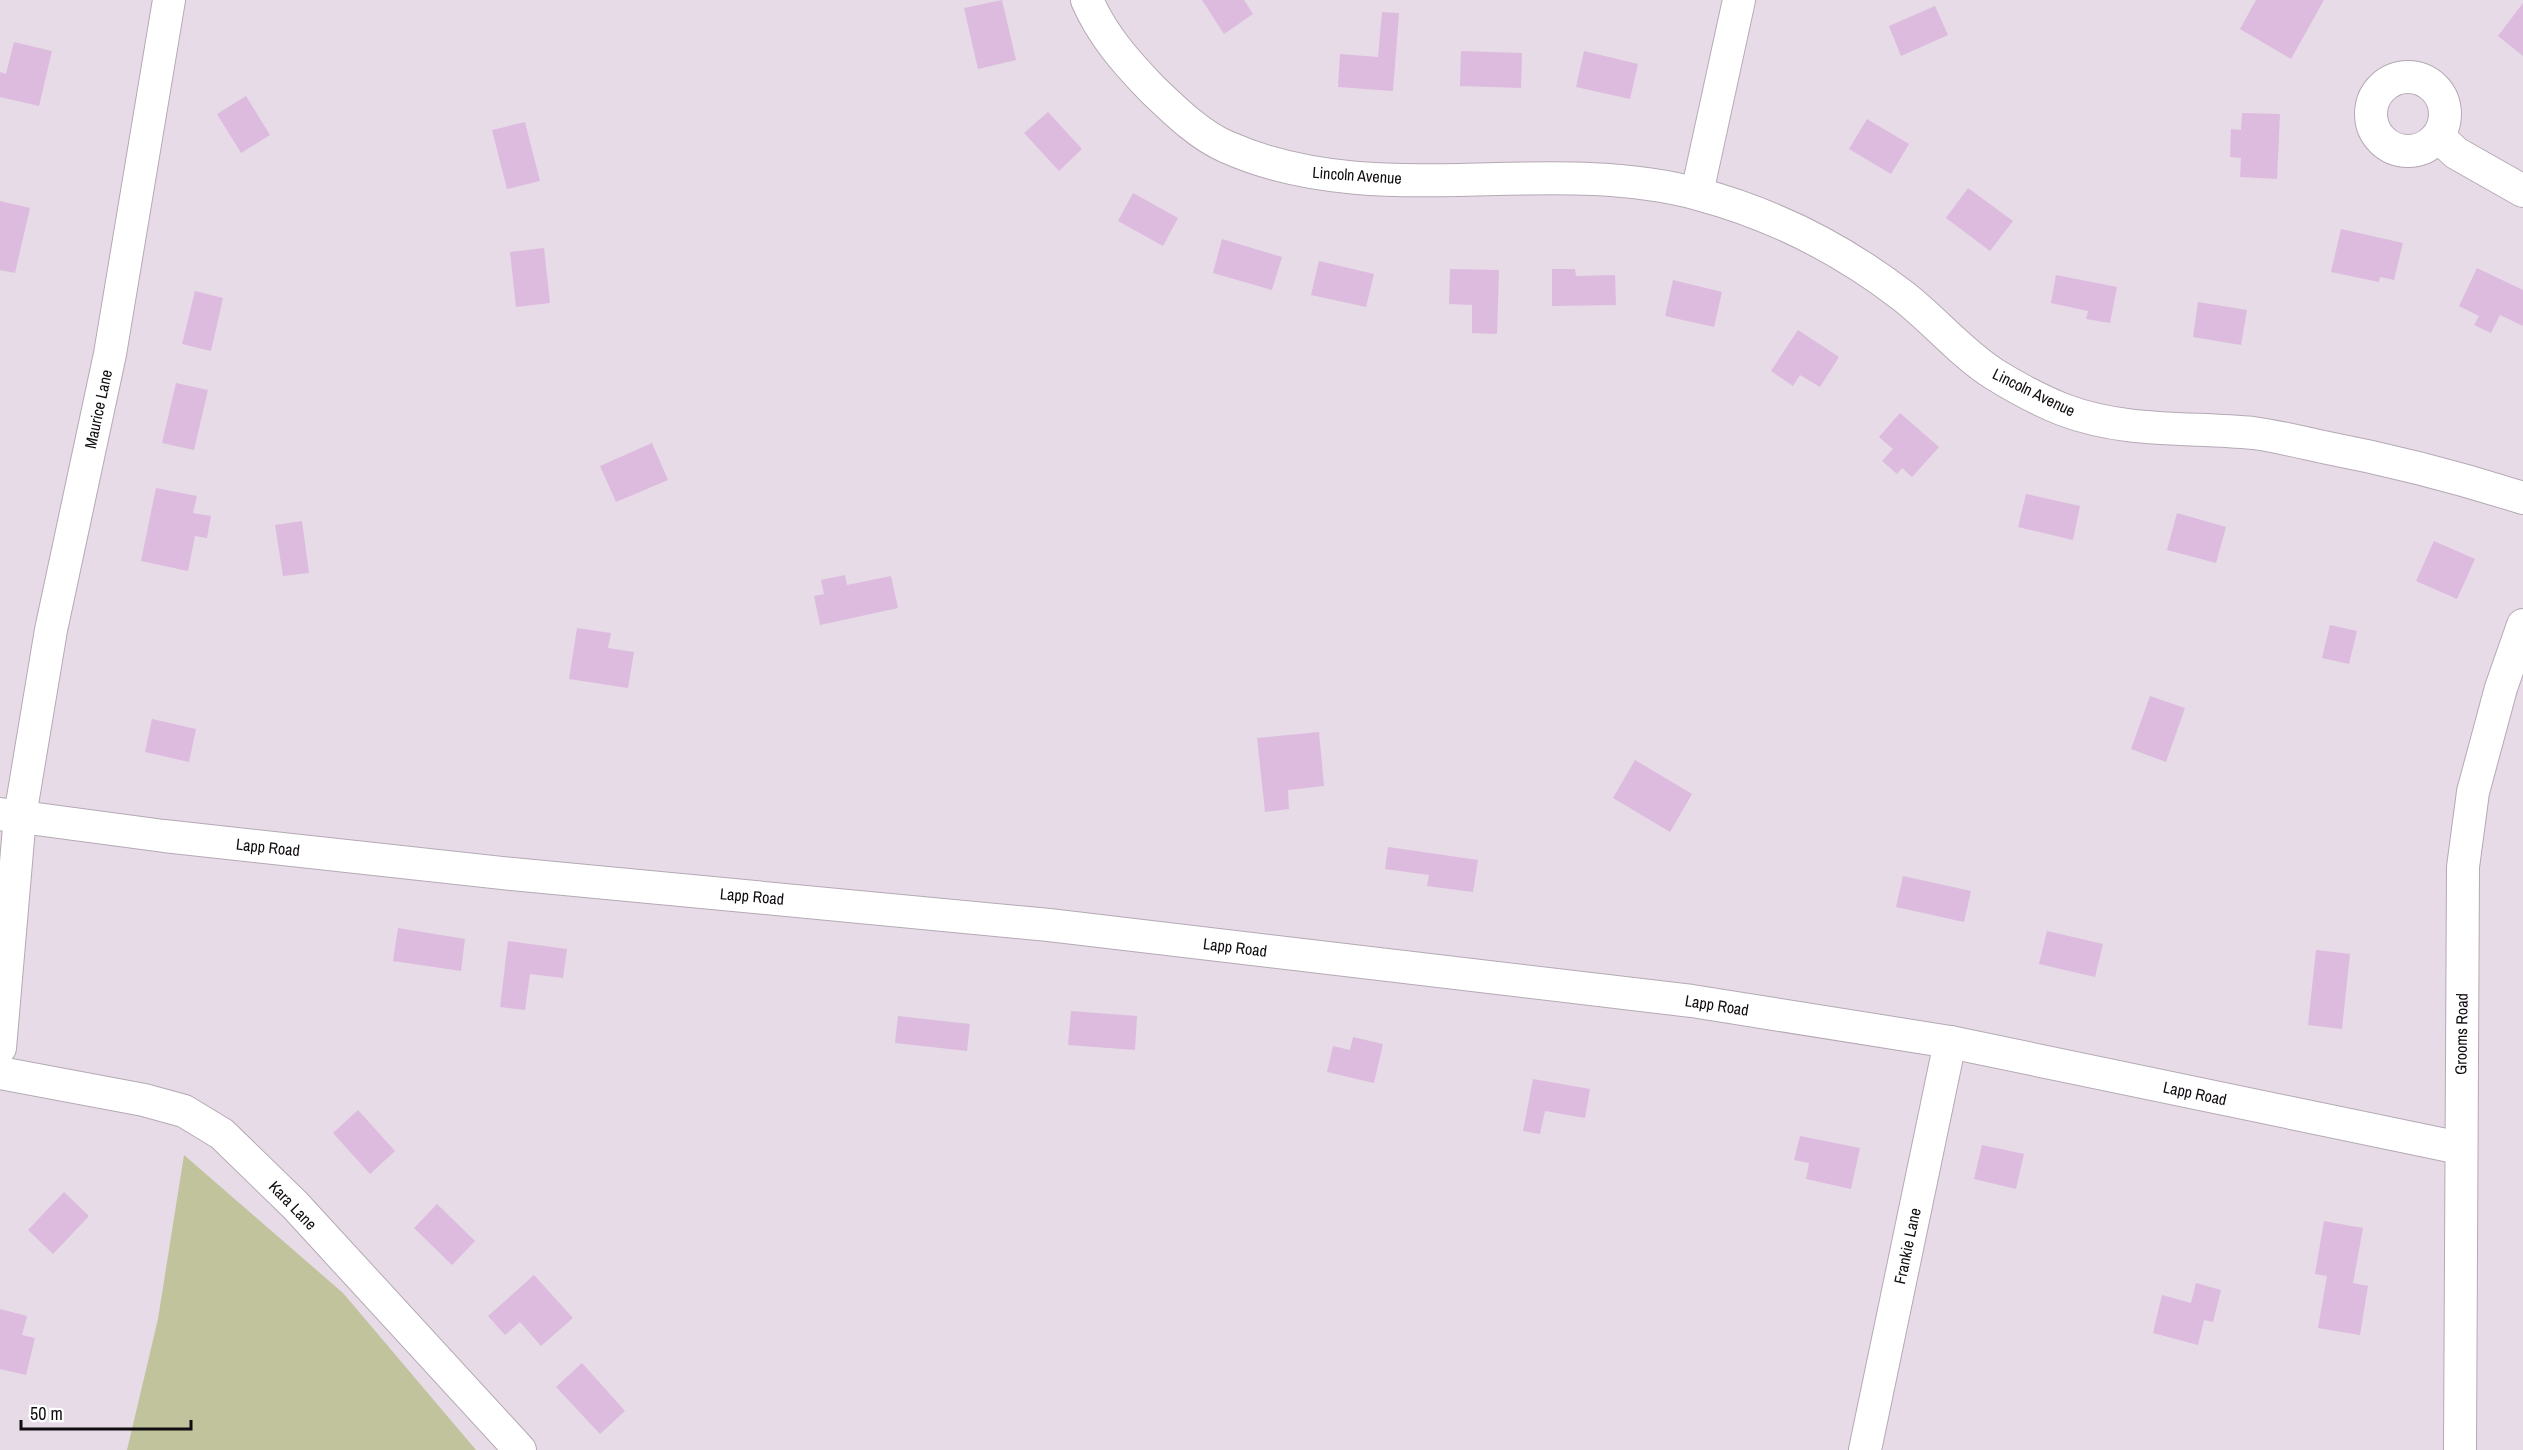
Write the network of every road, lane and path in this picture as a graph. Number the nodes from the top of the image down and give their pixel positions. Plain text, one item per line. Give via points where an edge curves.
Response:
1 (169, 0) edge
2 (1087, 0) edge
3 (1739, 0) edge
4 (2439, 136) dead end
5 (2523, 191) edge
6 (1696, 193) junction
7 (2523, 498) edge
8 (2523, 625) edge
9 (10, 815) edge
10 (1950, 1042) junction
11 (0, 1048) edge
12 (0, 1073) edge
13 (2460, 1148) junction
14 (520, 1450) edge
15 (1865, 1450) edge
16 (2460, 1450) edge

1 - 9 street, Maurice Lane via 110,354
2 - 6 street, Lincoln Avenue via 1106,37 1168,105 1225,146 1293,170 1381,179 1617,178
3 - 6 street
4 - 5 street via 2456,153
6 - 7 street, Lincoln Avenue via 1755,212 1817,239 1907,299 1992,373 2062,409 2098,421 2142,428 2256,434 2449,475
8 - 13 street, Grooms Road via 2500,688 2473,792 2463,867
9 - 10 street, Lapp Road via 164,836 514,865 1061,926 1692,1001
9 - 11 street, Maurice Lane
10 - 13 street, Lapp Road
10 - 15 street, Frankie Lane
12 - 14 street, Kara Lane via 154,1102 184,1111 222,1134 295,1205
13 - 16 street, Grooms Road

